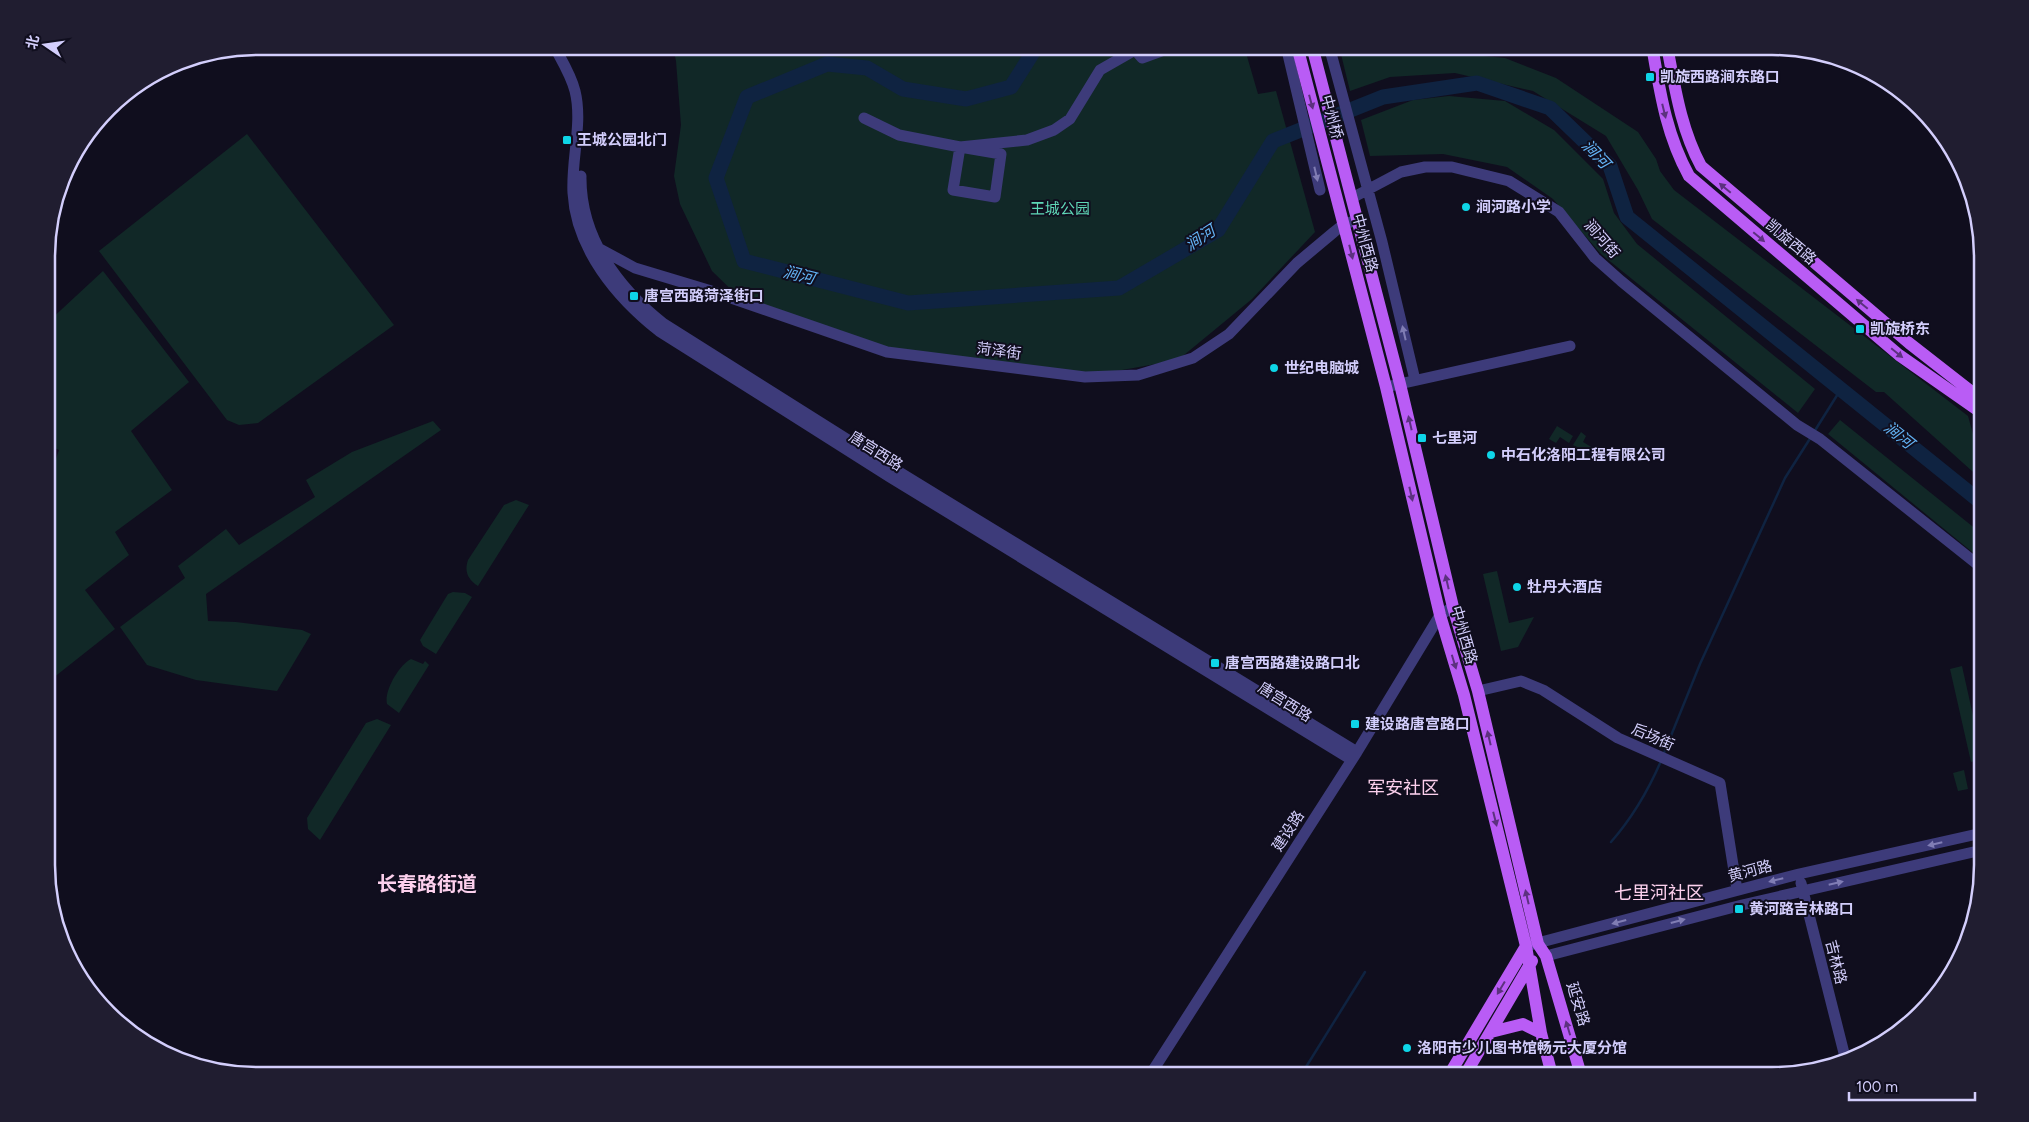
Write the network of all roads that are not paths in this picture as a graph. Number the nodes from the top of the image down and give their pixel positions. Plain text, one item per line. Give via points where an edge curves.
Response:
1 (558, 55) edge
2 (564, 55) edge
3 (1126, 55) edge
4 (1139, 55) edge
5 (1150, 55) edge
6 (1295, 55) edge
7 (1296, 55) edge
8 (1315, 55) edge
9 (1332, 55) edge
10 (1654, 55) edge
11 (1669, 55) edge
12 (864, 118) dead end
13 (960, 147) junction
14 (1348, 184) joint
15 (1334, 188) joint
16 (1320, 190) dead end
17 (1367, 190) junction
18 (1352, 198) junction
19 (1358, 220) junction
20 (1344, 224) junction
21 (600, 249) junction
22 (1570, 346) dead end
23 (1415, 380) junction
24 (1400, 384) junction
25 (1386, 387) junction
26 (1974, 394) edge
27 (1974, 407) edge
28 (1974, 562) edge
29 (1453, 607) junction
30 (1439, 611) junction
31 (1478, 690) junction
32 (1351, 754) junction
33 (1974, 835) edge
34 (1974, 852) edge
35 (1799, 874) junction
36 (1737, 890) junction
37 (1803, 891) junction
38 (1532, 945) junction
39 (1546, 956) junction
40 (1529, 962) junction
41 (1491, 1032) junction
42 (1541, 1033) junction
43 (1844, 1054) edge
44 (1147, 1067) edge
45 (1156, 1067) edge
46 (1454, 1067) edge
47 (1470, 1067) edge
48 (1550, 1067) edge
49 (1579, 1067) edge

1 - 32 street, 唐宫西路 via 570,78 578,109 573,193 577,221 611,286 632,311 890,477
2 - 21 street, 唐宫西路 via 575,77 584,110 581,191 586,219
3 - 13 street via 1100,70 1070,119 1054,130 1027,140
4 - 5 street via 1142,58
6 -> 16 street
7 -> 15 main road, 中州桥
8 - 14 main road, 中州桥
9 - 17 street
10 -> 27 main road, 凯旋西路 via 1675,150 1689,176 1899,355
26 -> 11 main road, 凯旋西路 via 1909,343 1701,166 1689,144
12 - 13 street via 899,135
13 - 13 street via 954,190 995,196 1001,154
14 - 18 main road, 中州西路
15 - 20 main road, 中州西路
17 - 18 street, 涧河街
23 -> 17 street
17 - 28 street, 涧河街 via 1400,172 1426,167 1452,167 1509,181 1559,212 1595,258 1798,424
18 - 19 main road, 中州西路
19 - 20 street, 菏泽街
19 - 24 main road, 中州西路
20 - 21 street, 菏泽街 via 1297,263 1229,334 1194,358 1138,374 1085,377 887,352 635,268
20 -> 25 main road, 中州西路
21 - 32 street, 唐宫西路 via 623,286 664,324
22 - 23 street
23 - 24 street
24 - 25 street
29 -> 24 main road, 中州西路
25 -> 30 main road, 中州西路
29 - 30 street, 建设路
29 - 31 main road, 中州西路
30 - 32 street, 建设路
30 -> 38 main road, 中州西路
31 - 36 street, 后场街 via 1521,681 1543,690 1594,725 1654,756 1720,783
38 -> 31 main road, 中州西路
32 - 44 street, 建设路
32 - 45 street, 建设路
33 -> 35 street, 黄河路
37 -> 34 street, 黄河路
35 -> 36 street, 黄河路
35 - 37 street, 吉林路
36 -> 38 street, 黄河路
39 -> 37 street, 黄河路
37 - 43 street, 吉林路
38 - 39 main road, 延安路
38 - 40 main road
38 -> 46 main road
39 - 40 main road
49 -> 39 main road, 延安路
40 - 41 main road
40 - 42 main road
41 - 42 main road via 1523,1024
41 - 47 main road
42 - 48 main road

